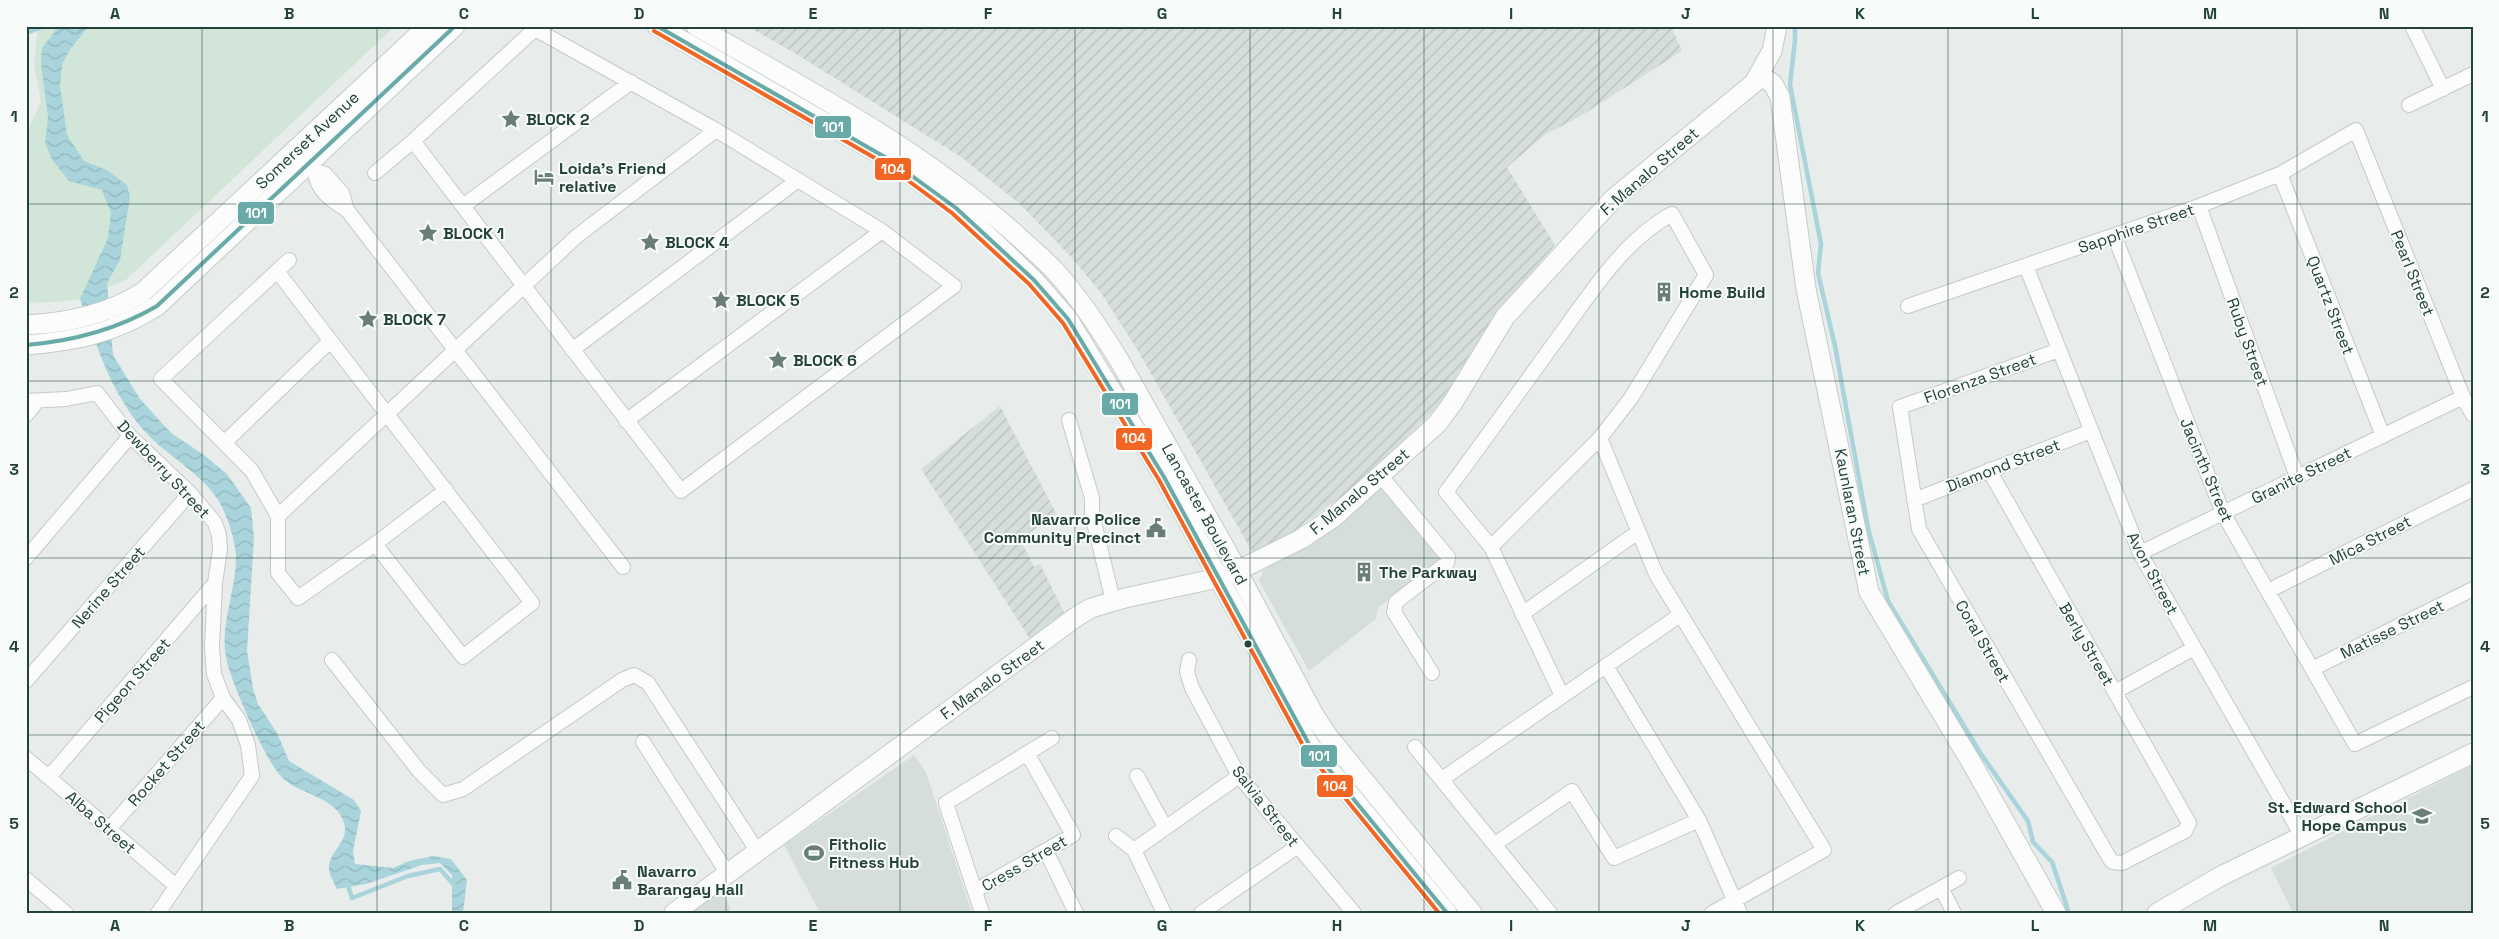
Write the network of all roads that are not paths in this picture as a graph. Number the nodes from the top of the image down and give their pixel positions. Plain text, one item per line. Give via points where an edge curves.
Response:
1 (428, 26) edge
2 (455, 26) edge
3 (657, 26) edge
4 (696, 26) edge
5 (1777, 26) edge
6 (2412, 26) edge
7 (2473, 74) edge
8 (1760, 75) junction
9 (630, 82) junction
10 (2443, 89) junction
11 (2409, 105) dead end
12 (716, 130) junction
13 (2356, 130) joint
14 (413, 142) junction
15 (306, 161) junction
16 (375, 173) dead end
17 (2280, 174) junction
18 (798, 180) junction
19 (463, 206) junction
20 (2199, 206) junction
21 (882, 231) junction
22 (2114, 235) junction
23 (289, 260) dead end
24 (2026, 266) junction
25 (277, 271) junction
26 (524, 286) junction
27 (1908, 306) dead end
28 (26, 325) edge
29 (330, 341) junction
30 (26, 345) edge
31 (454, 350) junction
32 (572, 350) junction
33 (2059, 350) junction
34 (2463, 397) junction
35 (31, 402) edge
36 (1900, 407) joint
37 (26, 415) edge
38 (387, 415) junction
39 (2473, 415) edge
40 (626, 420) junction
41 (1069, 420) dead end
42 (2092, 431) junction
43 (130, 436) junction
44 (2383, 436) junction
45 (1600, 438) junction
46 (224, 443) junction
47 (1989, 470) junction
48 (1381, 476) junction
49 (2297, 477) junction
50 (2473, 489) edge
51 (446, 490) junction
52 (190, 493) junction
53 (1914, 500) junction
54 (2223, 513) junction
55 (278, 516) junction
56 (1638, 532) junction
57 (375, 544) junction
58 (1491, 547) junction
59 (2140, 553) junction
60 (26, 558) edge
61 (623, 567) dead end
62 (1236, 571) junction
63 (1218, 578) junction
64 (215, 583) junction
65 (2473, 589) edge
66 (2268, 591) junction
67 (1113, 601) junction
68 (1522, 614) junction
69 (1680, 615) junction
70 (2194, 648) junction
71 (332, 660) dead end
72 (1189, 660) dead end
73 (1606, 666) junction
74 (2312, 669) junction
75 (1432, 674) dead end
76 (26, 681) edge
77 (2473, 687) edge
78 (2115, 692) junction
79 (1562, 696) junction
80 (222, 698) junction
81 (1052, 738) dead end
82 (643, 742) dead end
83 (1414, 748) dead end
84 (1026, 753) junction
85 (2473, 753) edge
86 (26, 758) edge
87 (1137, 776) dead end
88 (1239, 776) junction
89 (49, 777) junction
90 (1442, 779) junction
91 (2186, 818) joint
92 (1699, 820) junction
93 (1165, 827) junction
94 (109, 829) junction
95 (1116, 836) dead end
96 (2302, 836) junction
97 (1494, 844) junction
98 (1298, 846) junction
99 (1134, 850) junction
100 (1046, 851) junction
101 (758, 852) junction
102 (728, 874) junction
103 (1959, 878) dead end
104 (26, 880) edge
105 (176, 886) junction
106 (1941, 888) junction
107 (975, 891) junction
108 (1738, 907) edge
109 (66, 913) edge
110 (158, 913) edge
111 (674, 913) edge
112 (982, 913) edge
113 (1076, 913) edge
114 (1164, 913) edge
115 (1201, 913) edge
116 (1354, 913) edge
117 (1447, 913) edge
118 (1472, 913) edge
119 (1550, 913) edge
120 (1712, 913) edge
121 (1896, 913) edge
122 (1954, 913) edge
123 (2056, 913) edge
124 (2157, 913) edge

1 - 15 street, Somerset Avenue
2 - 15 street, Somerset Avenue
3 - 63 street, Lancaster Boulevard via 890,160 956,208 1034,280 1068,319 1104,376 1164,477
4 - 62 street, Lancaster Boulevard via 894,140 962,189 1055,271 1119,360
5 - 8 street, F. Manalo Street via 1772,51
6 - 10 street
7 - 10 street
8 - 48 street, F. Manalo Street via 1740,96 1630,184 1583,230 1505,317 1437,424
8 - 123 street, Kaunlaran Street via 1773,84 1780,97 1806,289 1869,592 1974,767
9 - 12 street
9 - 14 street via 536,28
9 - 19 street
10 - 11 street
12 - 18 street
12 - 26 street via 577,236
13 - 17 street, Sapphire Street
13 - 34 street, Pearl Street
14 - 16 street
14 - 19 street
15 - 28 street, Somerset Avenue via 129,301 76,318
15 - 30 street, Somerset Avenue via 157,306 118,328 80,338
15 - 31 street via 326,174 342,193 347,210
17 - 20 street, Sapphire Street
17 - 44 street, Quartz Street
18 - 21 street
18 - 32 street
19 - 26 street
20 - 22 street, Sapphire Street
20 - 49 street, Ruby Street
21 - 40 street
21 - 40 street via 954,286 681,491
22 - 24 street, Sapphire Street
22 - 54 street, Jacinth Street
23 - 25 street
24 - 27 street, Sapphire Street
24 - 33 street, Avon Street
25 - 29 street
25 - 46 street via 161,379
26 - 31 street
26 - 32 street
29 - 38 street
29 - 46 street
31 - 38 street
31 - 61 street
32 - 40 street
33 - 36 street, Florenza Street
33 - 42 street, Avon Street
34 - 39 street, Pearl Street
34 - 44 street, Granite Street
35 - 37 street
35 - 43 street, Dewberry Street via 97,393
36 - 53 street, Coral Street
38 - 51 street
38 - 55 street
41 - 67 street via 1092,498 1092,514
42 - 47 street, Diamond Street
42 - 59 street, Avon Street
43 - 52 street, Dewberry Street
43 - 60 street
44 - 49 street, Granite Street
45 - 56 street
45 - 58 street
45 - 58 street via 1631,398 1706,275 1672,214 1640,237 1602,278 1446,492
46 - 55 street via 252,471
47 - 53 street, Diamond Street
47 - 78 street, Berly Street
48 - 62 street, F. Manalo Street via 1334,517 1301,540
48 - 75 street via 1448,557 1447,563 1396,602 1394,608
49 - 54 street, Granite Street
50 - 66 street, Mica Street
51 - 57 street
51 - 57 street via 532,603 463,657
52 - 64 street, Dewberry Street via 207,511 219,535
52 - 76 street, Nerine Street
53 - 91 street, Coral Street via 1919,529 2110,859 2122,863 2185,831
54 - 59 street, Granite Street
54 - 66 street, Jacinth Street
55 - 57 street via 278,573 298,598
56 - 68 street
56 - 69 street via 1656,574
58 - 68 street
59 - 70 street, Avon Street
62 - 63 street, F. Manalo Street
62 - 118 street, Lancaster Boulevard via 1327,735
63 - 67 street, F. Manalo Street
63 - 117 street, Lancaster Boulevard via 1310,746
64 - 80 street, Dewberry Street via 212,647 214,674
64 - 89 street, Pigeon Street
65 - 74 street, Matisse Street
66 - 74 street, Jacinth Street
67 - 101 street, F. Manalo Street via 1076,617
68 - 79 street
69 - 73 street
69 - 108 street via 1824,850
70 - 78 street
70 - 96 street, Avon Street
71 - 101 street via 419,771 443,795 463,789 634,675 648,683
72 - 88 street, Salvia Street via 1187,672 1192,688
73 - 79 street
73 - 92 street
74 - 77 street, Jacinth Street via 2355,744
78 - 91 street, Berly Street
79 - 90 street
80 - 94 street, Rocket Street
80 - 105 street, Dewberry Street via 239,720 252,776
81 - 84 street
82 - 102 street
83 - 90 street
84 - 100 street, Cress Street via 1073,835
84 - 107 street via 946,803
85 - 96 street
86 - 89 street, Alba Street
87 - 93 street
88 - 93 street
88 - 98 street, Salvia Street
89 - 94 street, Alba Street
90 - 97 street
92 - 97 street via 1614,858 1572,790
92 - 108 street
93 - 99 street
94 - 105 street, Alba Street
95 - 99 street
96 - 124 street via 2221,876
97 - 119 street
98 - 115 street
98 - 116 street, Salvia Street
99 - 114 street
100 - 107 street, Cress Street
100 - 113 street
101 - 102 street, F. Manalo Street
102 - 111 street, F. Manalo Street
103 - 106 street
104 - 109 street
105 - 110 street, Dewberry Street
106 - 121 street
106 - 122 street
107 - 112 street
108 - 120 street

